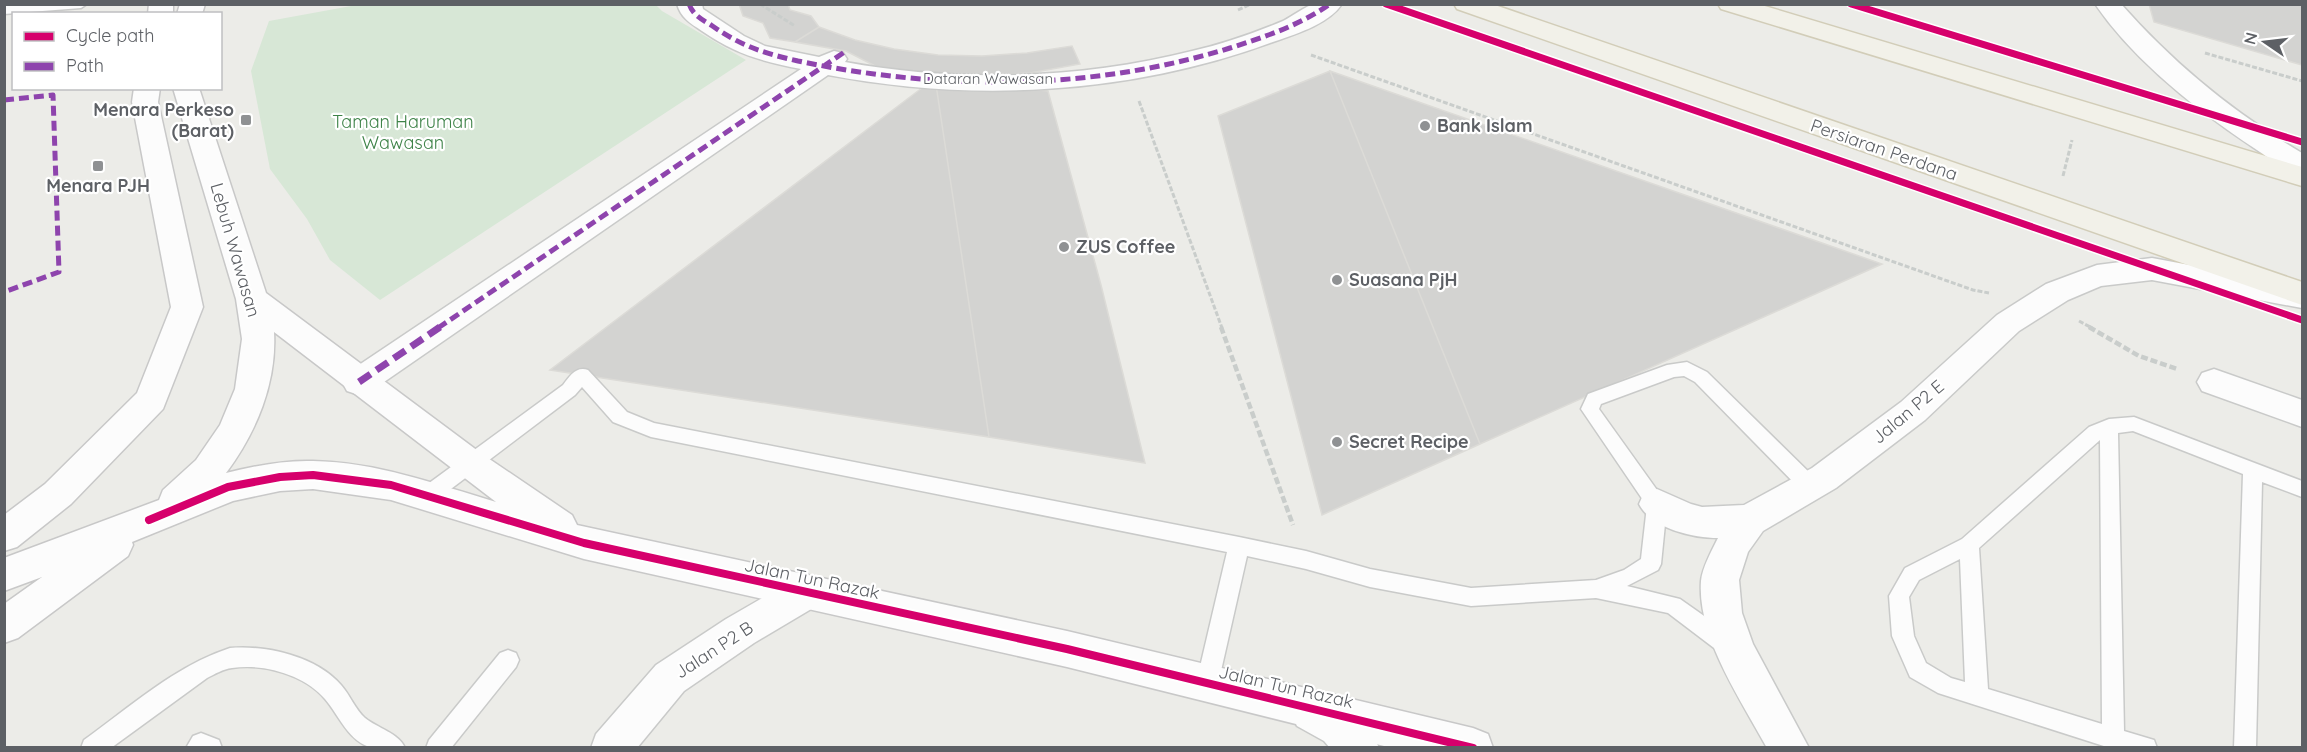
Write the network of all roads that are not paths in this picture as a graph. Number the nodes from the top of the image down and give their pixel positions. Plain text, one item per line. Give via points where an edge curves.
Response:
1 (81, 4) edge
2 (689, 4) edge
3 (1330, 4) edge
4 (1466, 4) edge
5 (1730, 4) edge
6 (2107, 4) edge
7 (4, 10) edge
8 (834, 58) junction
9 (147, 90) edge
10 (187, 90) edge
11 (2302, 165) edge
12 (2302, 177) edge
13 (2302, 296) edge
14 (252, 300) junction
15 (359, 382) junction
16 (2214, 382) road end
17 (2302, 414) edge
18 (2109, 426) junction
19 (470, 464) junction
20 (2253, 470) junction
21 (1810, 486) junction
22 (2302, 489) edge
23 (428, 495) junction
24 (1657, 504) junction
25 (149, 520) junction
26 (1750, 520) junction
27 (4, 537) edge
28 (584, 543) junction
29 (1969, 545) junction
30 (1239, 546) junction
31 (4, 575) edge
32 (1596, 589) junction
33 (805, 593) junction
34 (4, 626) edge
35 (1735, 650) junction
36 (508, 660) dead end
37 (1207, 684) junction
38 (1977, 695) junction
39 (1291, 703) junction
40 (2113, 737) junction
41 (92, 747) edge
42 (197, 747) edge
43 (211, 747) edge
44 (394, 747) edge
45 (437, 747) edge
46 (611, 747) edge
47 (1359, 747) edge
48 (1473, 747) edge
49 (1789, 747) edge
50 (2146, 747) edge
51 (2245, 747) edge

1 - 7 lane
2 - 8 street, Dataran Wawasan via 692,13 750,49
3 - 8 street, Dataran Wawasan via 1308,20 1222,52 1129,74 1025,82 901,78
4 - 13 main road, Persiaran Perdana
5 - 12 main road
6 - 11 street via 2175,77 2262,142
8 - 15 street
9 - 27 street via 145,102 187,307 151,400 58,494
10 - 14 street, Lebuh Wawasan
13 - 21 street, Jalan P2 E via 2152,269 2097,276 2057,292 2008,323 1913,411
14 - 15 street
14 - 25 street, Lebuh Wawasan via 257,321 255,375 235,433 186,494
15 - 19 street
16 - 17 street
18 - 20 lane via 2134,424
18 - 29 lane via 2096,432
18 - 40 lane
19 - 23 lane
19 - 28 street
19 - 30 lane via 569,390 582,375 620,417 651,430
20 - 22 lane
20 - 51 lane
21 - 24 lane via 1701,377 1687,369 1673,370 1594,399 1590,409
21 - 26 street, Jalan P2 E
23 - 25 street, Jalan Tun Razak via 391,485 313,475 280,477 228,487
23 - 28 street, Jalan Tun Razak
24 - 26 street via 1695,521 1717,524
24 - 32 lane via 1651,564
25 - 31 street
25 - 34 street, Lebuh Wawasan
26 - 35 street, Jalan P2 E via 1732,546 1720,580 1723,613
28 - 33 street, Jalan Tun Razak
29 - 38 lane
29 - 38 lane via 1912,574 1899,596 1903,636 1918,670 1946,686
30 - 32 lane via 1370,578 1472,597
30 - 37 lane
32 - 35 lane via 1673,605
33 - 37 street, Jalan Tun Razak
33 - 46 street, Jalan P2 B via 670,678
35 - 49 street, Jalan P2 E
36 - 45 lane
37 - 39 street, Jalan Tun Razak
38 - 40 lane
39 - 47 street via 1338,727
39 - 48 street, Jalan Tun Razak
40 - 50 lane
41 - 44 lane via 194,674 228,658 259,657 288,664 328,687 353,721
42 - 43 lane

